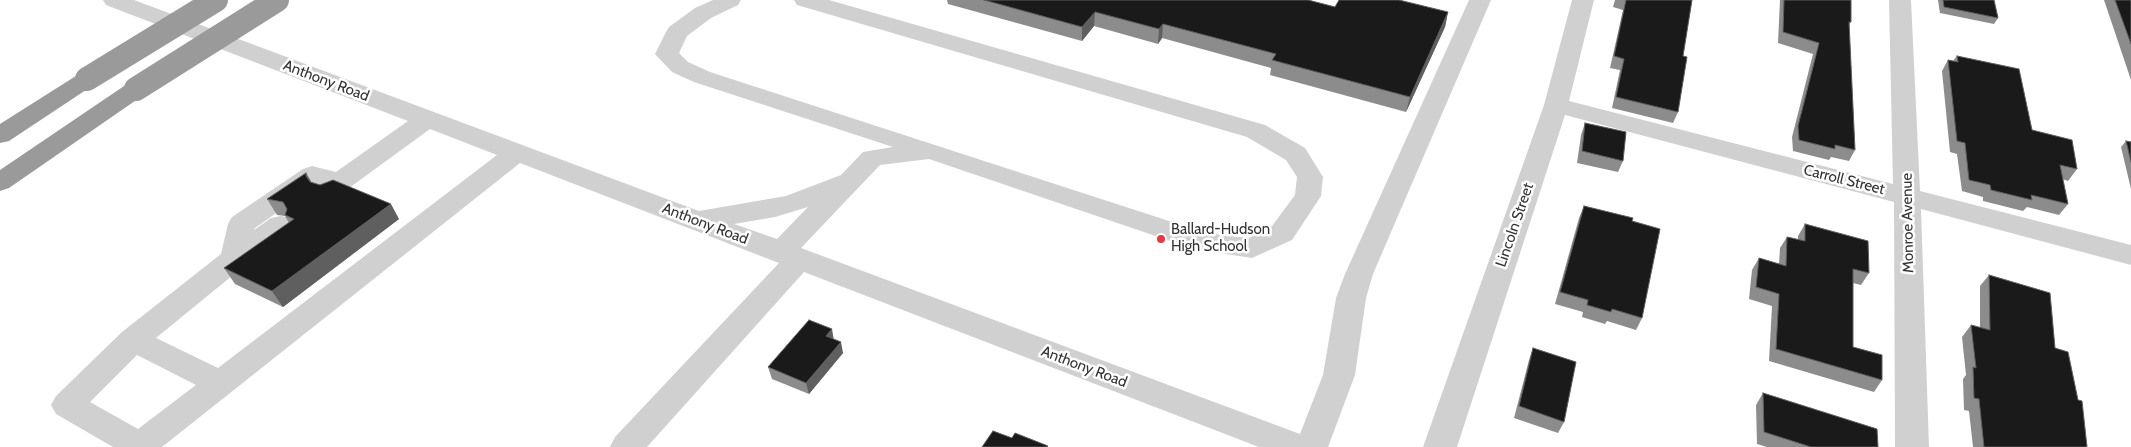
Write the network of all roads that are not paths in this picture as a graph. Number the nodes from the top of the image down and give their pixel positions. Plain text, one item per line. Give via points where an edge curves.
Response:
1 (114, 0) edge
2 (216, 0) edge
3 (277, 0) edge
4 (730, 0) edge
5 (806, 0) edge
6 (1480, 0) edge
7 (1583, 0) edge
8 (1900, 0) edge
9 (1556, 105) junction
10 (427, 119) junction
11 (862, 129) junction
12 (0, 135) edge
13 (930, 151) junction
14 (516, 153) junction
15 (872, 158) junction
16 (852, 178) junction
17 (0, 182) edge
18 (1908, 196) junction
19 (696, 221) junction
20 (281, 225) dead end
21 (2131, 255) edge
22 (789, 256) junction
23 (234, 259) junction
24 (133, 340) junction
25 (222, 383) junction
26 (626, 447) edge
27 (1296, 447) edge
28 (1311, 447) edge
29 (1440, 447) edge
30 (1912, 447) edge

1 - 10 street, Anthony Road
2 - 12 highway, bridge
3 - 17 highway, bridge via 136,89
4 - 11 street via 703,13 677,32 667,54 680,67 702,78
5 - 13 street via 1256,131 1296,154 1310,177 1308,196 1282,232 1252,248 1204,242
6 - 28 street via 1359,274 1351,298 1339,375
7 - 9 street, Lincoln Street
8 - 18 street, Monroe Avenue
9 - 18 street, Carroll Street
9 - 29 street, Lincoln Street
10 - 14 street, Anthony Road
10 - 23 street via 334,186 312,175 242,224
11 - 13 street
11 - 15 street
13 - 15 street
14 - 19 street, Anthony Road
14 - 25 street
15 - 16 street
16 - 19 street via 775,208
16 - 22 street
18 - 21 street, Carroll Street
18 - 30 street, Monroe Avenue
19 - 22 street, Anthony Road
20 - 23 street
22 - 26 street
22 - 27 street, Anthony Road
23 - 24 street
24 - 25 street
24 - 25 street via 67,405 140,446

